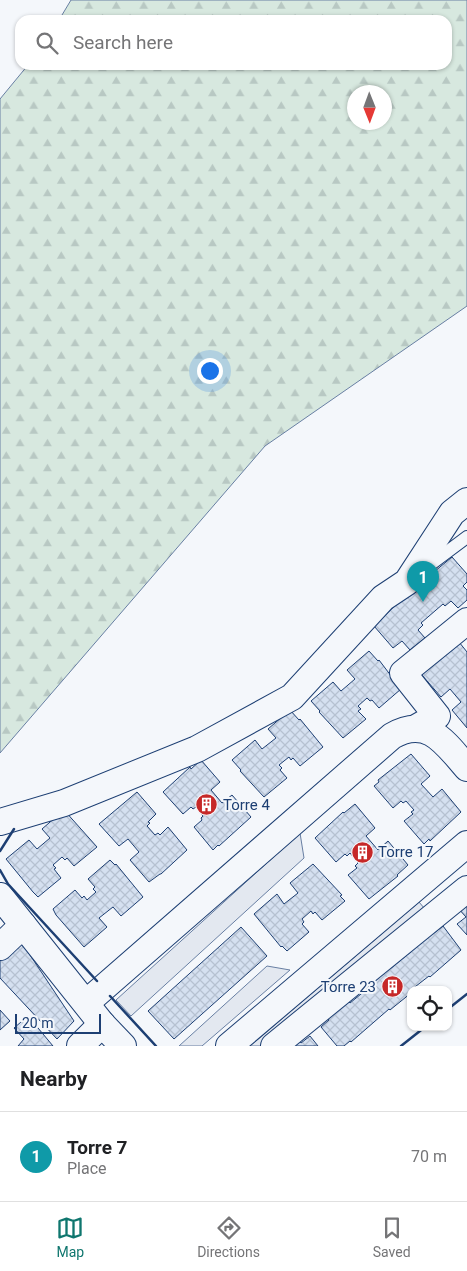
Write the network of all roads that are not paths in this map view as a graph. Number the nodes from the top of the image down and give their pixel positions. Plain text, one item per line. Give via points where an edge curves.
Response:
1 (467, 501) edge
2 (467, 537) edge
3 (407, 582) junction
4 (467, 621) edge
5 (414, 730) junction
6 (467, 768) edge
7 (0, 822) edge
8 (467, 844) edge
9 (467, 890) edge
10 (0, 896) edge
11 (24, 925) junction
12 (0, 947) edge
13 (86, 1003) junction
14 (102, 1024) junction
15 (80, 1046) edge
16 (123, 1046) edge
17 (228, 1046) edge
18 (274, 1046) edge

1 - 3 street via 452,513
2 - 3 lane
3 - 7 street via 382,598 292,697 196,749 64,803
4 - 5 street via 403,673 436,716
5 - 6 street via 427,730 438,735
5 - 13 street via 392,736
8 - 17 street
9 - 18 street
10 - 11 street
11 - 12 street
11 - 13 street
13 - 14 street
14 - 15 street
14 - 16 street

